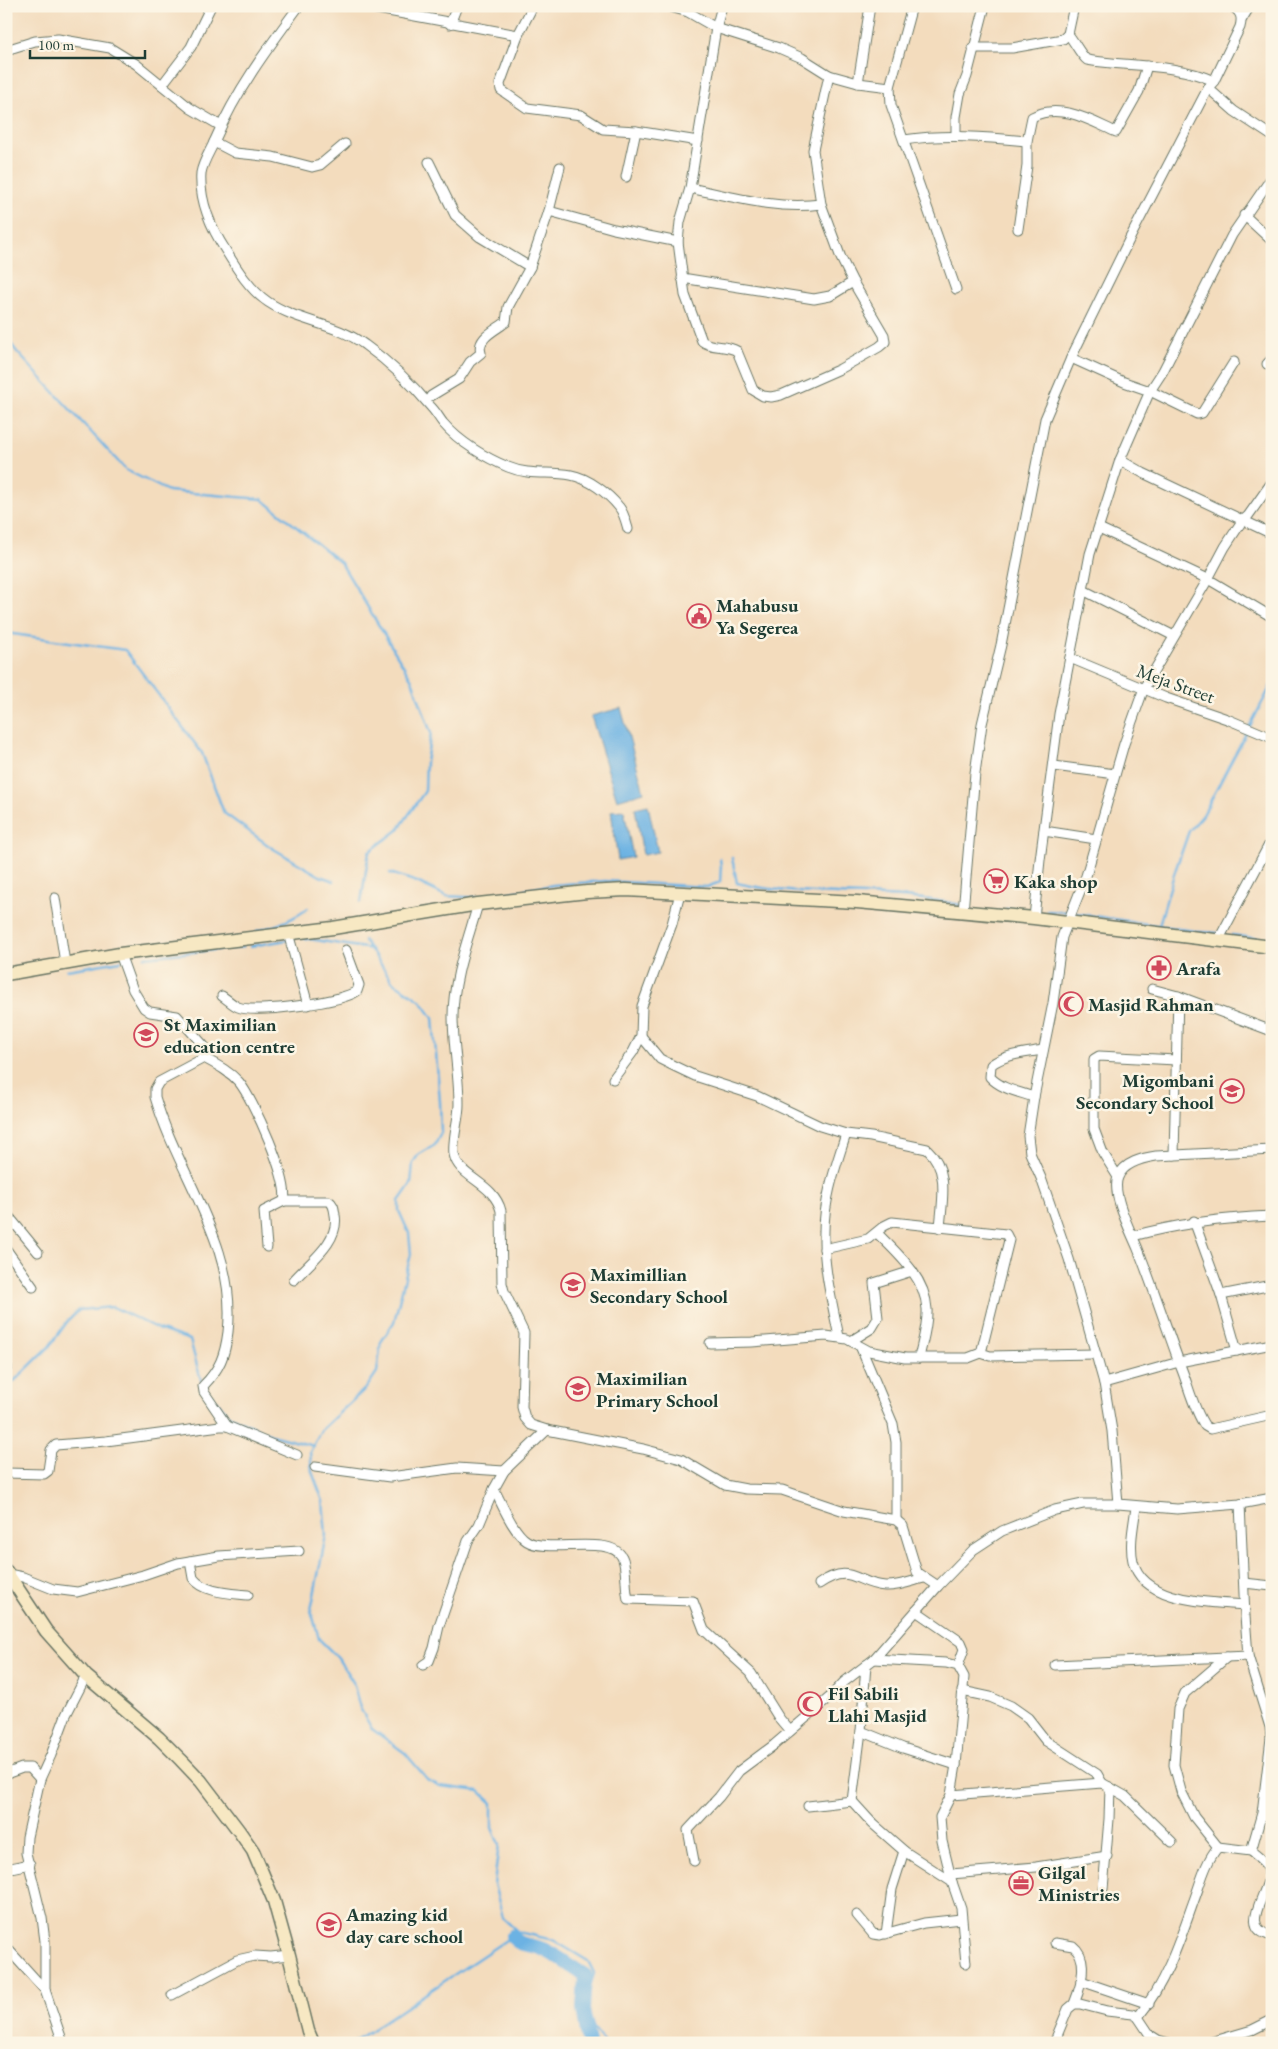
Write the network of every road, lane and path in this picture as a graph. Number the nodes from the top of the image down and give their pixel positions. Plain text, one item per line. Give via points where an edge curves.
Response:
1 (212, 6) edge
2 (299, 6) edge
3 (361, 6) edge
4 (457, 6) edge
5 (533, 6) edge
6 (667, 6) edge
7 (722, 6) edge
8 (870, 6) edge
9 (912, 6) edge
10 (985, 6) edge
11 (1074, 6) edge
12 (1232, 6) edge
13 (1250, 6) edge
14 (1242, 19) junction
15 (450, 24) junction
16 (716, 28) junction
17 (1068, 34) junction
18 (518, 35) junction
19 (973, 48) junction
20 (6, 50) edge
21 (1147, 66) junction
22 (829, 75) junction
23 (858, 83) junction
24 (162, 85) junction
25 (1211, 85) junction
26 (890, 87) junction
27 (221, 126) junction
28 (636, 131) junction
29 (956, 136) junction
30 (1272, 136) edge
31 (904, 140) junction
32 (698, 141) junction
33 (1027, 141) junction
34 (214, 142) junction
35 (345, 144) dead end
36 (429, 162) dead end
37 (560, 167) dead end
38 (626, 177) dead end
39 (1272, 177) edge
40 (690, 188) junction
41 (821, 204) junction
42 (549, 211) junction
43 (1244, 215) junction
44 (1018, 229) dead end
45 (1272, 241) edge
46 (678, 242) junction
47 (530, 267) junction
48 (682, 278) junction
49 (853, 282) junction
50 (956, 288) dead end
51 (1071, 358) junction
52 (1234, 362) dead end
53 (1150, 391) junction
54 (431, 396) dead end
55 (1120, 460) junction
56 (1272, 482) edge
57 (1242, 521) junction
58 (1098, 528) junction
59 (628, 530) dead end
60 (1272, 534) edge
61 (1208, 579) junction
62 (1083, 590) junction
63 (1272, 618) edge
64 (1174, 636) junction
65 (1070, 658) junction
66 (1144, 688) junction
67 (1272, 738) edge
68 (1054, 766) junction
69 (1115, 774) junction
70 (1044, 832) junction
71 (1272, 838) edge
72 (1096, 839) junction
73 (680, 893) junction
74 (55, 898) dead end
75 (478, 904) junction
76 (963, 912) junction
77 (1034, 918) junction
78 (1067, 922) junction
79 (288, 933) junction
80 (1219, 939) junction
81 (1272, 947) edge
82 (346, 950) dead end
83 (120, 954) junction
84 (65, 963) junction
85 (6, 974) edge
86 (1152, 989) dead end
87 (222, 996) dead end
88 (1178, 996) junction
89 (308, 1005) junction
90 (1272, 1013) edge
91 (1272, 1025) edge
92 (1272, 1031) edge
93 (641, 1036) junction
94 (1043, 1050) junction
95 (204, 1058) junction
96 (1176, 1060) junction
97 (613, 1078) dead end
98 (1034, 1097) junction
99 (846, 1134) junction
100 (1272, 1150) edge
101 (1174, 1155) junction
102 (1118, 1177) junction
103 (284, 1200) junction
104 (6, 1213) edge
105 (1272, 1216) edge
106 (1194, 1222) junction
107 (940, 1228) junction
108 (877, 1233) junction
109 (1133, 1236) junction
110 (267, 1247) dead end
111 (6, 1249) edge
112 (824, 1249) junction
113 (38, 1252) dead end
114 (912, 1271) junction
115 (294, 1280) dead end
116 (1272, 1285) edge
117 (33, 1287) dead end
118 (1221, 1296) junction
119 (839, 1337) junction
120 (852, 1341) junction
121 (710, 1343) dead end
122 (1272, 1344) edge
123 (861, 1348) junction
124 (1237, 1351) junction
125 (981, 1353) junction
126 (1096, 1354) junction
127 (919, 1358) junction
128 (1179, 1362) junction
129 (1104, 1383) junction
130 (1272, 1415) edge
131 (227, 1426) junction
132 (547, 1430) junction
133 (297, 1456) dead end
134 (315, 1468) dead end
135 (504, 1471) junction
136 (6, 1473) edge
137 (494, 1489) junction
138 (1272, 1498) edge
139 (1118, 1504) junction
140 (1240, 1504) junction
141 (1136, 1507) junction
142 (896, 1520) junction
143 (300, 1551) dead end
144 (190, 1561) junction
145 (7, 1573) edge
146 (924, 1578) junction
147 (1244, 1583) junction
148 (819, 1584) dead end
149 (938, 1586) junction
150 (1272, 1586) edge
151 (248, 1594) dead end
152 (1244, 1605) junction
153 (916, 1611) junction
154 (1248, 1656) junction
155 (1228, 1658) junction
156 (870, 1662) junction
157 (423, 1665) dead end
158 (1055, 1665) dead end
159 (958, 1666) junction
160 (86, 1676) junction
161 (962, 1691) junction
162 (790, 1731) junction
163 (861, 1731) junction
164 (1270, 1754) edge
165 (956, 1765) junction
166 (6, 1774) edge
167 (40, 1779) junction
168 (1106, 1785) junction
169 (950, 1795) junction
170 (852, 1800) junction
171 (808, 1806) dead end
172 (1172, 1842) dead end
173 (1218, 1847) junction
174 (904, 1851) junction
175 (1251, 1851) junction
176 (1106, 1856) junction
177 (694, 1861) dead end
178 (30, 1864) junction
179 (6, 1869) edge
180 (952, 1878) junction
181 (1103, 1889) dead end
182 (857, 1915) dead end
183 (961, 1919) junction
184 (886, 1934) junction
185 (1272, 1936) edge
186 (1055, 1943) dead end
187 (6, 1947) edge
188 (289, 1955) junction
189 (966, 1963) dead end
190 (1081, 1981) junction
191 (45, 1990) junction
192 (172, 1995) dead end
193 (1074, 2004) junction
194 (1149, 2004) junction
195 (1138, 2017) junction
196 (1272, 2020) edge
197 (63, 2043) edge
198 (313, 2043) edge
199 (1054, 2043) edge
200 (1169, 2043) edge
201 (1208, 2043) edge

1 - 24 street via 192,47
2 - 27 street via 243,84
3 - 15 street
4 - 15 street
5 - 18 street
6 - 16 street via 688,12
7 - 16 street
8 - 23 street
9 - 26 street
10 - 19 street
11 - 17 street
12 - 14 street
13 - 14 street
14 - 25 street
15 - 18 street
16 - 22 street via 779,48
16 - 32 street
17 - 19 street via 1063,39 1027,46
17 - 21 street via 1087,60
18 - 28 street via 500,84 509,98 527,108 581,115 600,128
19 - 29 street via 960,94
20 - 24 street via 58,39 98,44 117,51
21 - 25 street via 1197,73
21 - 33 street via 1139,91 1116,132 1073,114 1047,113 1032,116
22 - 23 street
22 - 41 street via 814,150
23 - 26 street
24 - 27 street via 190,108
25 - 30 street via 1234,111
25 - 51 street via 1130,236
26 - 31 street via 891,105
27 - 34 street
28 - 32 street
28 - 38 street
29 - 31 street
29 - 33 street
31 - 50 street
32 - 40 street
33 - 44 street via 1027,166
34 - 35 street via 235,153 273,157 312,167 320,165
34 - 59 street via 201,174 206,210 216,236 259,295 286,312 348,334 364,344 413,388 444,424 483,454 509,468 529,473 574,475 594,485 621,509
36 - 47 street via 455,215 480,237
37 - 42 street
39 - 43 street
40 - 41 street via 793,206
40 - 46 street
41 - 49 street
42 - 46 street via 614,230
42 - 47 street
43 - 45 street
43 - 53 street
46 - 48 street
47 - 54 street via 508,307 506,322 483,339 481,354 470,362 461,378
48 - 49 street via 814,300 830,296
48 - 49 street via 686,299 702,341 736,350 753,390 772,397 840,369 884,344 884,335
51 - 53 street
51 - 76 street via 1043,426 1001,645 984,713 975,773
52 - 53 street via 1200,414
53 - 55 street
55 - 57 street
55 - 58 street
56 - 57 street
57 - 60 street
57 - 61 street
58 - 61 street
58 - 62 street
61 - 63 street
61 - 64 street
62 - 64 street
62 - 65 street
64 - 66 street
65 - 66 street, Meja Street
65 - 68 street
66 - 67 street, Meja Street
66 - 69 street
68 - 69 street
68 - 70 street
69 - 72 street
70 - 72 street
70 - 77 street
71 - 80 street
72 - 78 street via 1086,876
73 - 75 main road via 587,892
73 - 76 main road via 857,902
73 - 93 street via 642,1006
74 - 84 street
75 - 79 main road
75 - 132 street via 459,971 454,1008 459,1106 454,1154 460,1167 493,1193 498,1201 504,1291 524,1333 522,1407 531,1425
76 - 77 main road
77 - 78 main road
78 - 80 main road
78 - 94 street
79 - 83 main road
79 - 89 street
80 - 81 main road
82 - 89 street via 359,985 357,992
83 - 84 main road
83 - 95 street via 133,990 144,1008 180,1019 205,1047
84 - 85 main road
86 - 88 street
87 - 89 street via 241,1008
88 - 92 street
88 - 96 street
90 - 91 street
93 - 97 street
93 - 99 street via 660,1059 674,1066 758,1096 820,1126
94 - 98 street
94 - 98 street via 1006,1057 991,1065 990,1077 995,1082
95 - 103 street via 229,1072 240,1083 274,1152 282,1174
95 - 131 street via 159,1082 155,1097 220,1252 226,1278 229,1323 223,1358 203,1386
96 - 101 street
96 - 102 street via 1099,1056 1094,1059 1094,1129 1103,1153
98 - 126 street via 1028,1136 1030,1153 1069,1260
99 - 107 street via 927,1149 933,1154 942,1176
99 - 112 street via 831,1181 824,1221
100 - 101 street
101 - 102 street via 1141,1159 1129,1164
102 - 109 street via 1119,1198
103 - 110 street via 264,1211
103 - 115 street via 329,1201 336,1218 333,1235
104 - 113 street
105 - 106 street
106 - 109 street
106 - 118 street
107 - 108 street via 899,1222 884,1226
107 - 125 street via 1000,1232 1008,1237
108 - 112 street via 868,1239
108 - 114 street
109 - 128 street
111 - 117 street
112 - 119 street
114 - 120 street via 874,1283 878,1318
114 - 127 street via 922,1288 927,1310
116 - 118 street
118 - 124 street
119 - 120 street
119 - 121 street
120 - 123 street
122 - 124 street
123 - 127 street via 884,1355
123 - 142 street via 892,1424 896,1442
124 - 128 street
125 - 126 street via 990,1356
125 - 127 street via 968,1358
126 - 129 street
128 - 129 street
128 - 130 street via 1205,1426 1210,1428
129 - 139 street
131 - 133 street
131 - 136 street via 56,1445 51,1450 48,1471 44,1474
132 - 135 street
132 - 142 street via 681,1459 725,1485 782,1490 844,1511
134 - 135 street via 390,1476 457,1468
135 - 137 street
137 - 157 street via 468,1542 434,1648 429,1661
137 - 162 street via 509,1518 526,1540 549,1546 596,1545 616,1551 624,1564 628,1599 692,1602 704,1630 751,1673
138 - 140 street
139 - 141 street
139 - 149 street via 1083,1504 1055,1510 1002,1530 973,1550
140 - 141 street via 1177,1509
140 - 147 street
141 - 152 street via 1132,1541 1138,1574 1170,1595
142 - 146 street via 903,1526 917,1572
143 - 144 street
144 - 145 street via 77,1592 53,1589
144 - 151 street via 193,1578 202,1586
145 - 160 main road via 46,1631
146 - 148 street via 885,1586 850,1574 840,1574
146 - 149 street
147 - 150 street
147 - 152 street
149 - 153 street
152 - 154 street
153 - 156 street
153 - 159 street via 961,1642 964,1649
154 - 155 street
154 - 164 street via 1270,1727
155 - 158 street
155 - 173 street via 1185,1694 1178,1709 1174,1765 1181,1791 1194,1817
156 - 159 street
156 - 162 street
156 - 163 street
159 - 161 street via 964,1677
160 - 167 street
160 - 188 main road via 181,1760 239,1831 252,1851 274,1902
161 - 165 street
161 - 168 street via 1011,1706 1028,1718 1046,1741 1098,1774
162 - 177 street via 739,1771 692,1824 688,1836
163 - 165 street
163 - 170 street
164 - 175 street via 1262,1813
165 - 169 street
166 - 167 street via 30,1768
167 - 178 street via 26,1853
168 - 169 street
168 - 172 street via 1125,1796
168 - 176 street
169 - 180 street via 940,1817 940,1826
170 - 171 street
170 - 174 street
173 - 175 street
173 - 194 street
174 - 180 street
174 - 184 street via 892,1889
175 - 185 street via 1268,1866 1269,1874 1256,1917 1257,1928 1262,1934
176 - 180 street
176 - 181 street
178 - 179 street
178 - 191 street via 45,1941
180 - 183 street via 959,1898
182 - 184 street via 873,1934
183 - 184 street via 924,1923
183 - 189 street
186 - 190 street via 1078,1949
187 - 191 street
188 - 192 street via 237,1960
188 - 198 main road
190 - 193 street
190 - 194 street
191 - 197 street
193 - 195 street
193 - 199 street via 1068,2009
194 - 195 street
195 - 200 street via 1150,2035
196 - 201 street via 1252,2030

